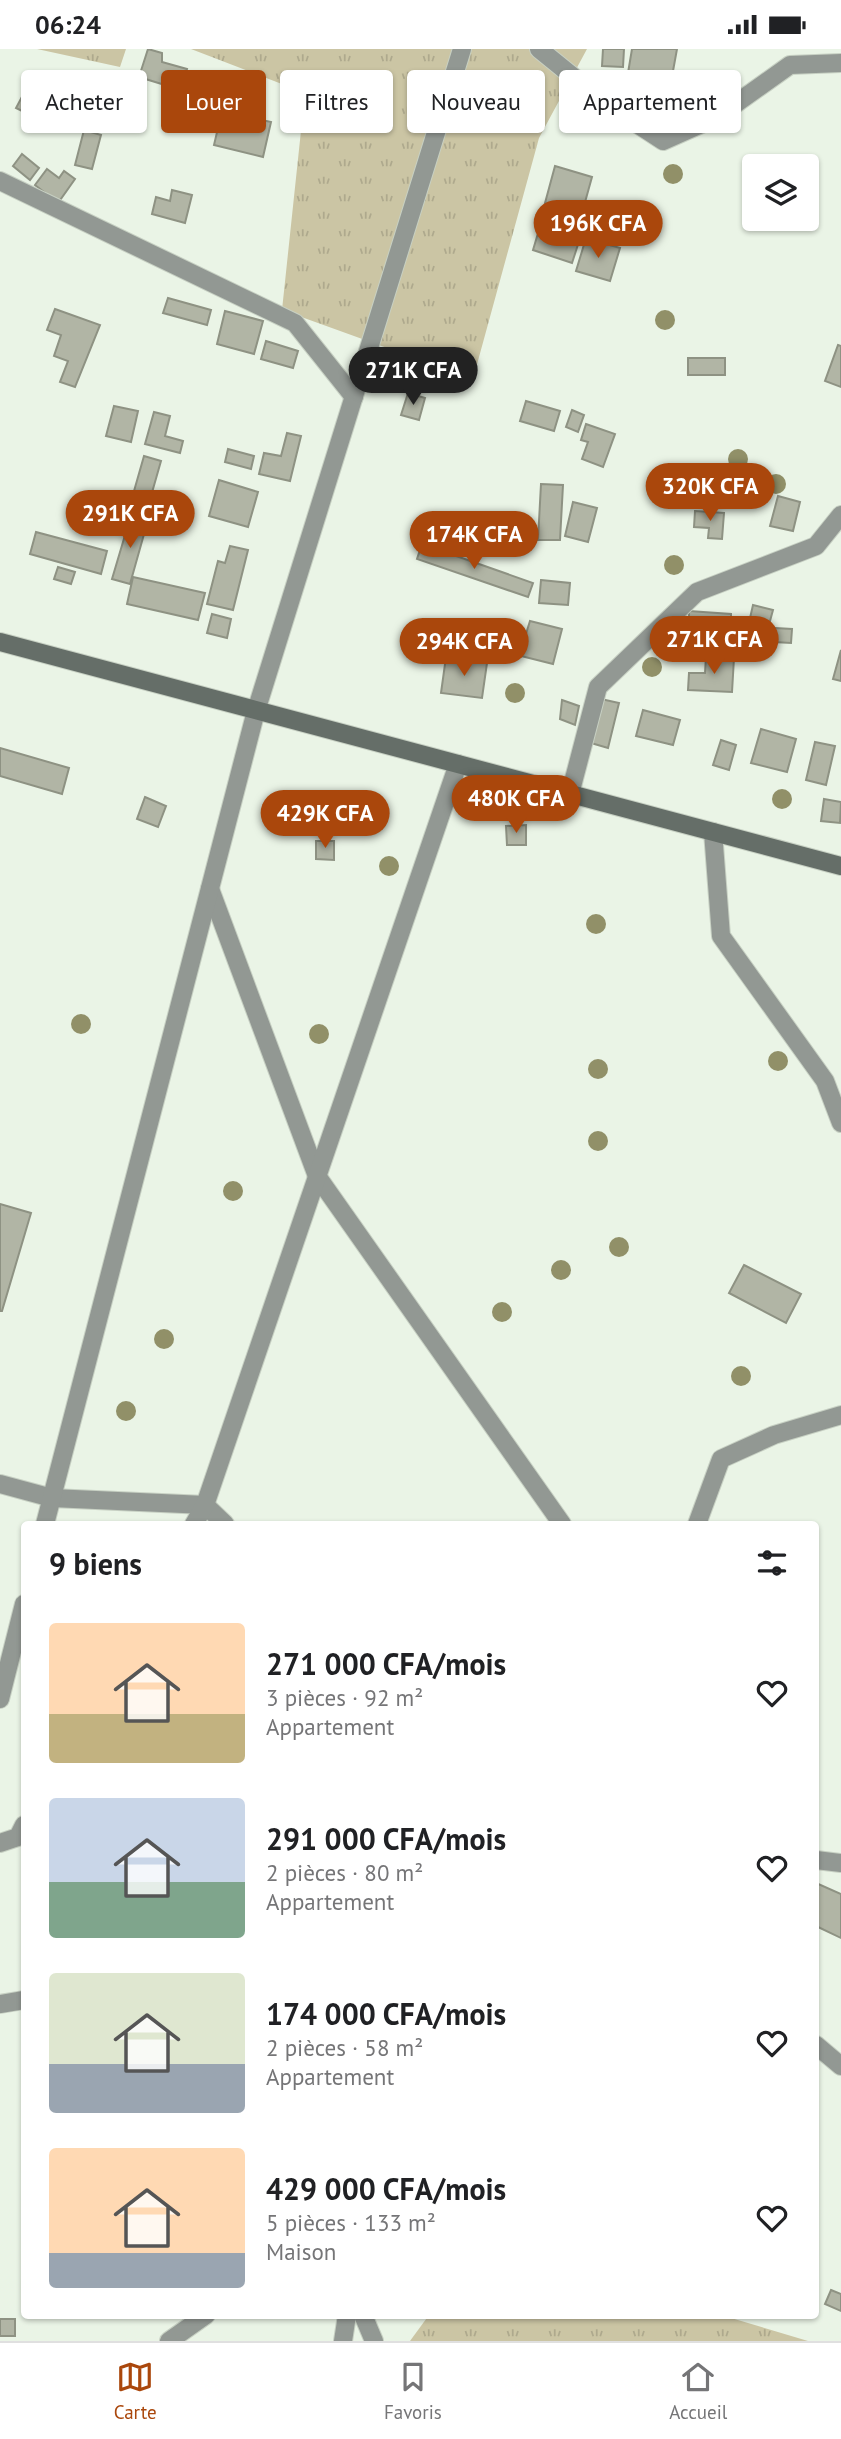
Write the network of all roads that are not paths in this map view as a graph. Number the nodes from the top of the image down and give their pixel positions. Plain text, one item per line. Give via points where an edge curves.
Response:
1 (462, 49) edge
2 (540, 49) edge
3 (794, 57) edge
4 (841, 63) edge
5 (0, 181) edge
6 (354, 397) junction
7 (841, 515) edge
8 (0, 642) edge
9 (256, 711) junction
10 (458, 764) junction
11 (569, 794) junction
12 (713, 832) junction
13 (841, 866) edge
14 (210, 889) junction
15 (841, 1123) edge
16 (317, 1176) junction
17 (841, 1415) edge
18 (0, 1484) edge
19 (52, 1498) junction
20 (205, 1505) junction
21 (46, 1521) edge
22 (196, 1521) edge
23 (222, 1521) edge
24 (560, 1521) edge
25 (698, 1521) edge
26 (21, 1616) edge
27 (0, 1699) edge
28 (21, 1831) edge
29 (0, 1843) edge
30 (819, 1860) edge
31 (841, 1863) edge
32 (21, 2000) edge
33 (0, 2004) edge
34 (819, 2048) edge
35 (841, 2066) edge
36 (200, 2319) edge
37 (346, 2319) edge
38 (365, 2319) edge
39 (169, 2341) edge
40 (343, 2341) edge
41 (374, 2341) edge

1 - 6 street
2 - 3 street via 608,105 663,141 717,117
3 - 4 street
5 - 6 street via 295,323
6 - 9 street
7 - 11 street via 816,546 696,592 598,687
8 - 9 main road
9 - 10 main road
9 - 14 street
10 - 11 main road
10 - 16 street
11 - 12 main road
12 - 13 main road
12 - 15 street via 721,936 825,1081
14 - 16 street
14 - 19 street
16 - 20 street
16 - 24 street
17 - 25 street via 774,1435 721,1459
18 - 19 street
19 - 20 street
19 - 21 street
20 - 22 street
20 - 23 street
26 - 27 street
28 - 29 street via 18,1837
30 - 31 street
32 - 33 street
34 - 35 street
36 - 39 street
37 - 40 street
38 - 41 street

